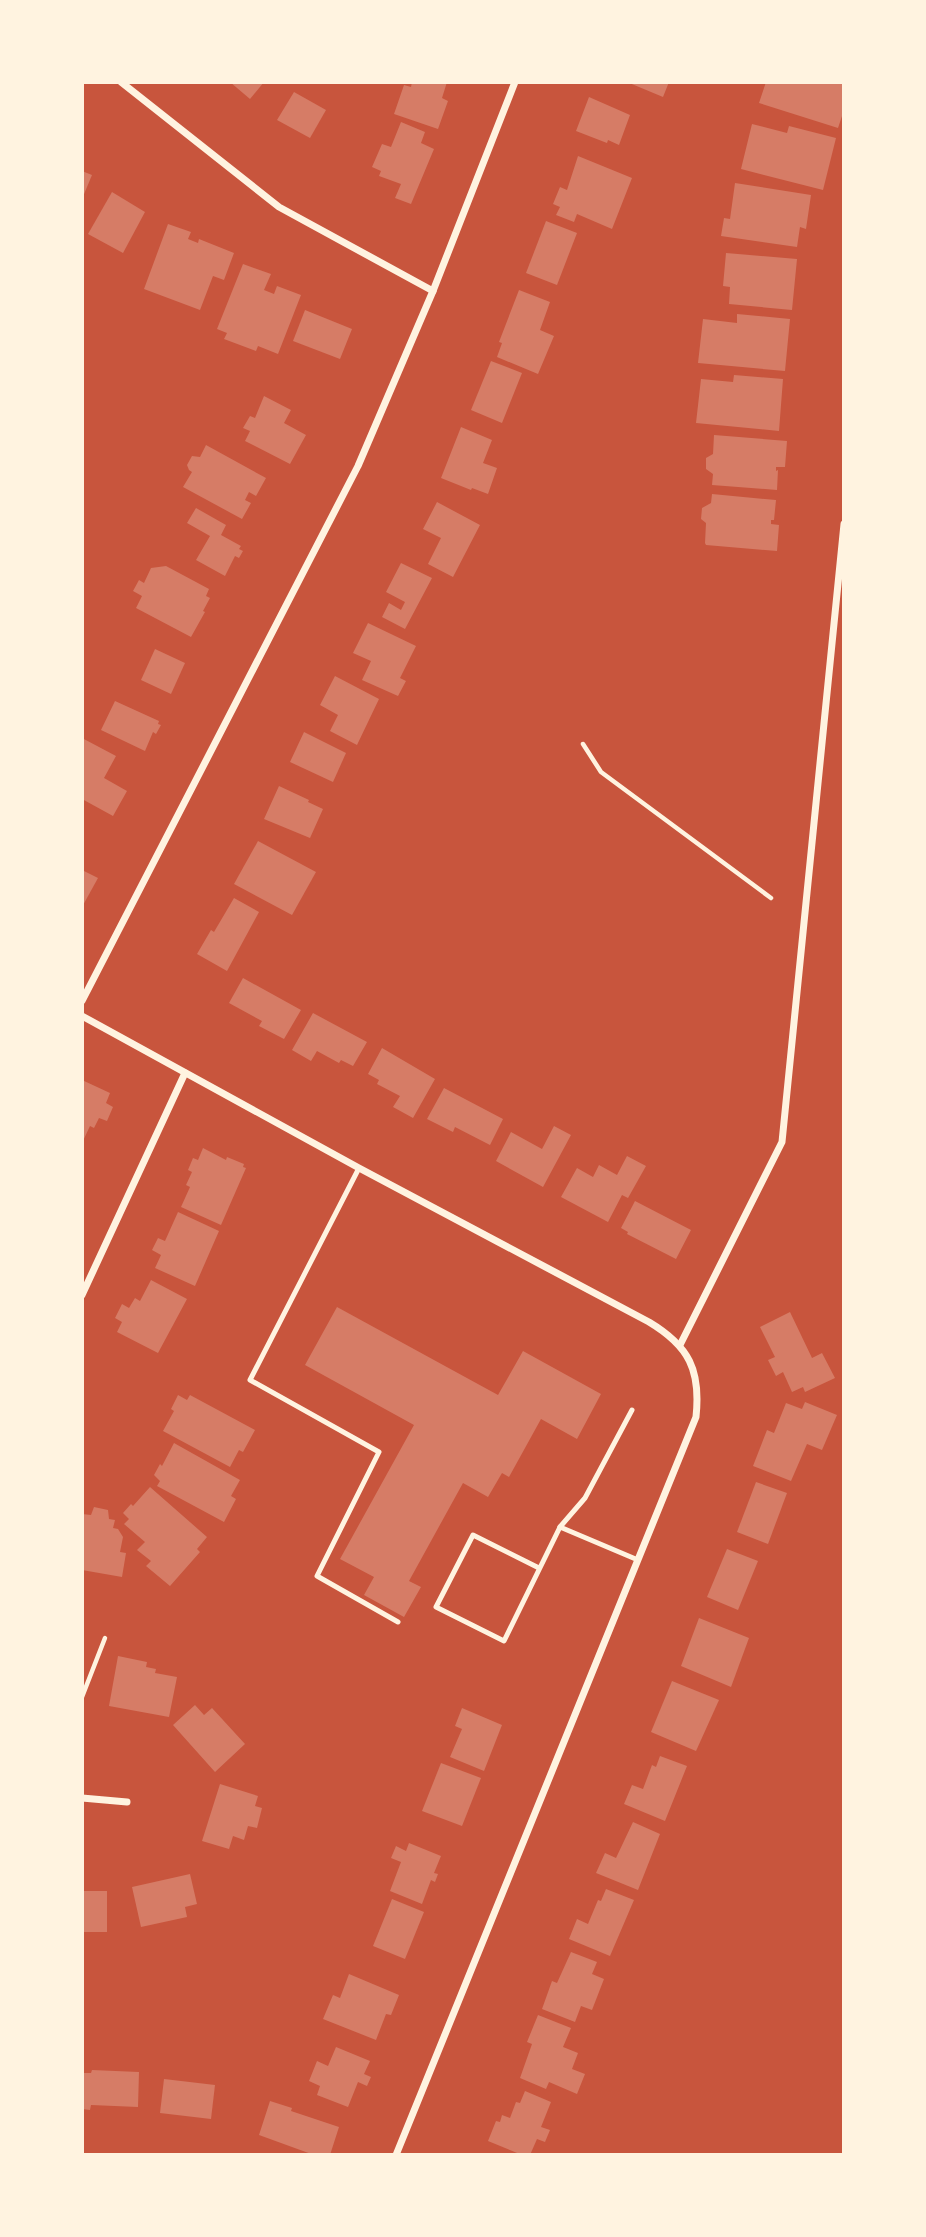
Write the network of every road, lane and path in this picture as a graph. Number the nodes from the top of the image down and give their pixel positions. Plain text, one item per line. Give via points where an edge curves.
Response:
1 (121, 82) edge
2 (515, 82) edge
3 (433, 291) junction
4 (844, 524) edge
5 (583, 744) dead end
6 (771, 898) dead end
7 (82, 1001) edge
8 (82, 1016) edge
9 (185, 1073) junction
10 (359, 1168) junction
11 (82, 1295) edge
12 (680, 1345) junction
13 (632, 1410) dead end
14 (560, 1527) junction
15 (638, 1560) junction
16 (539, 1568) junction
17 (398, 1622) dead end
18 (105, 1638) dead end
19 (82, 1697) edge
20 (82, 1798) edge
21 (127, 1802) dead end
22 (396, 2155) edge

1 - 3 street via 279,207
2 - 3 street
3 - 7 street via 358,466
4 - 12 street via 782,1142
5 - 6 path via 601,772
8 - 9 street
9 - 10 street
9 - 11 street
10 - 12 street via 649,1321
10 - 17 lane via 250,1380 379,1452 317,1576
12 - 15 street via 694,1367 696,1417
13 - 14 lane via 585,1498
14 - 15 lane
14 - 16 lane
15 - 22 street
16 - 16 lane via 504,1641 436,1607 473,1535
18 - 19 path
20 - 21 street

